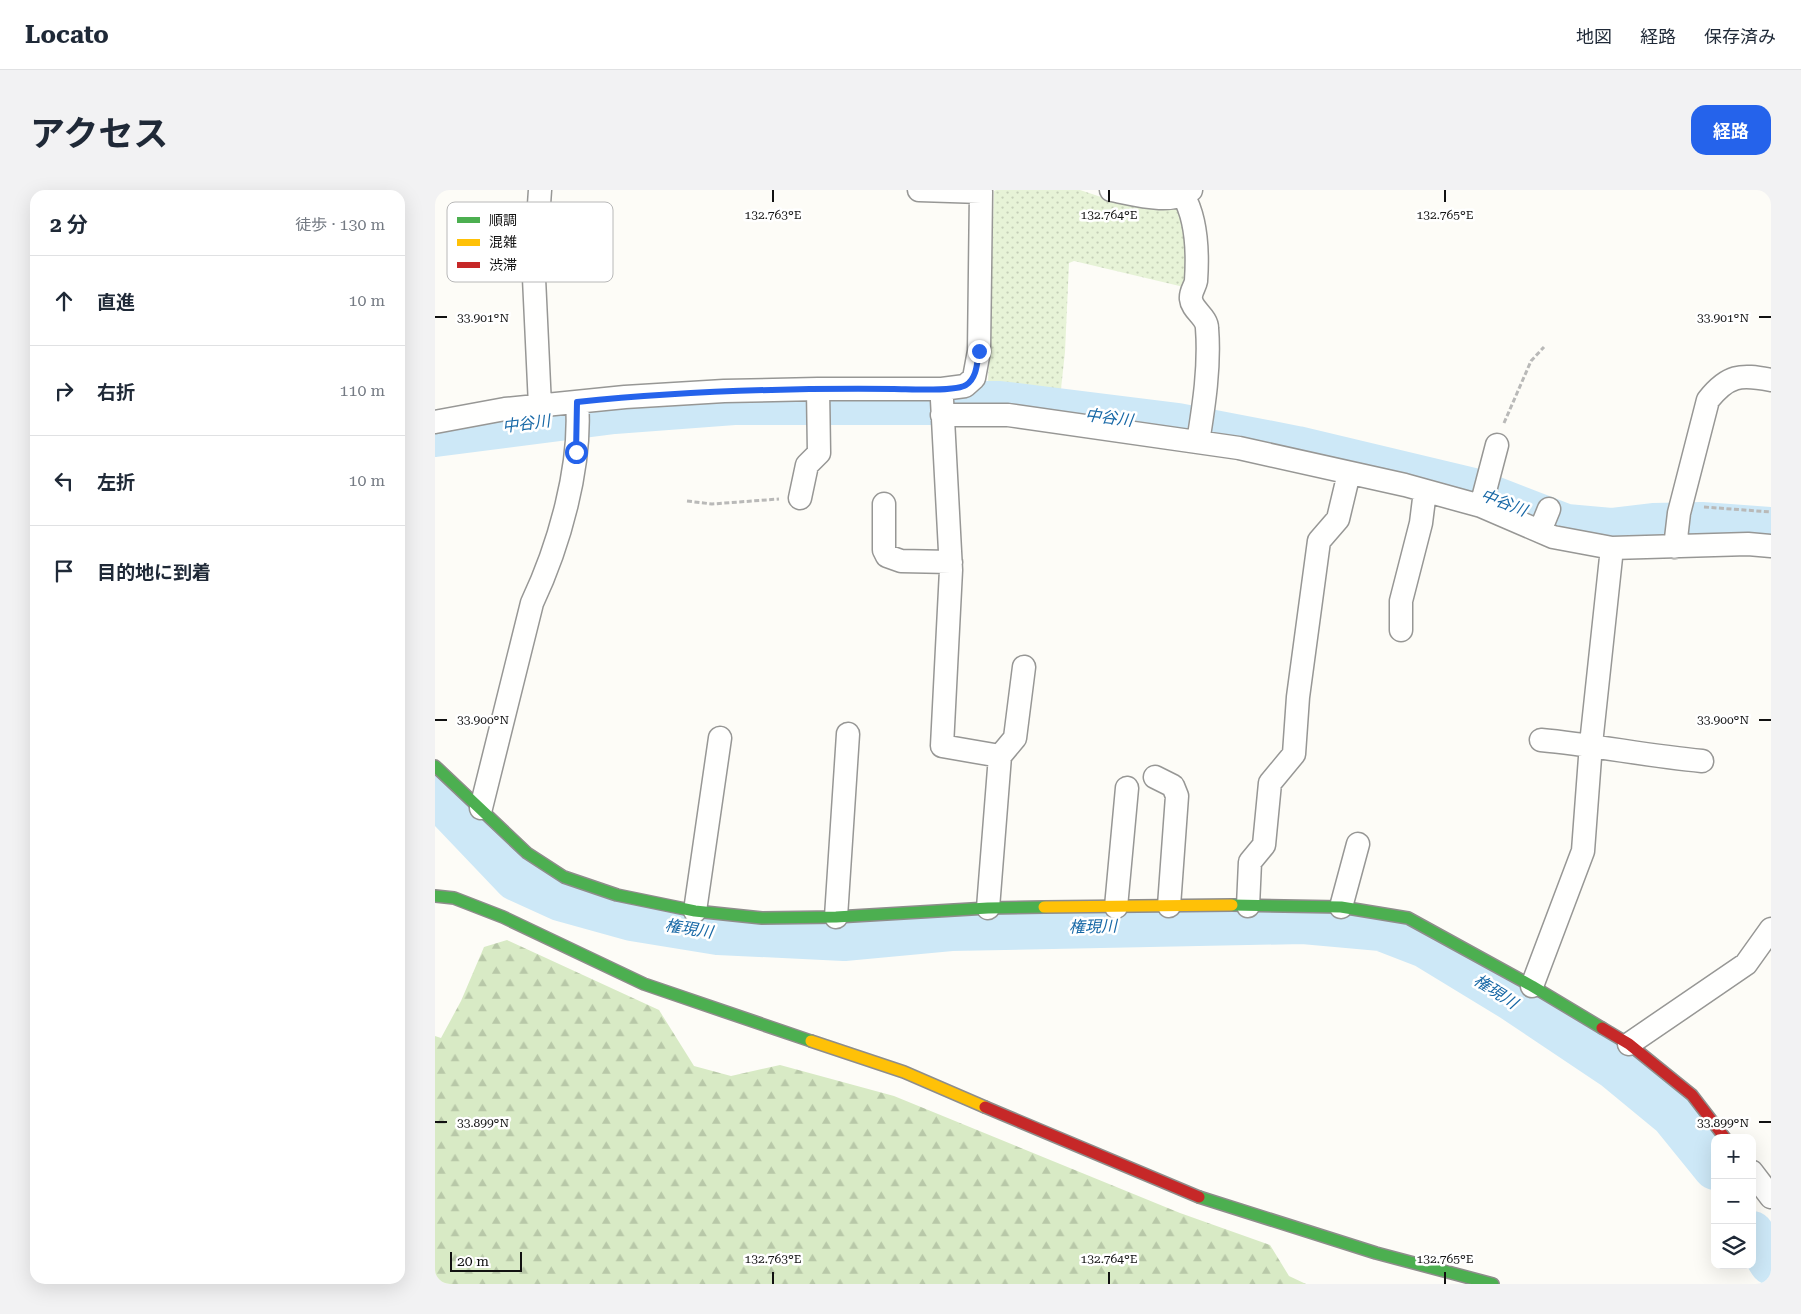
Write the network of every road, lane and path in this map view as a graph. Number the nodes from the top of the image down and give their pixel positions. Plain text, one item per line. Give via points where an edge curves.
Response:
1 (919, 190) edge
2 (1111, 190) edge
3 (982, 191) edge
4 (1187, 192) edge
5 (534, 282) edge
6 (1544, 347) dead end
7 (1771, 380) edge
8 (818, 399) junction
9 (942, 402) junction
10 (540, 406) junction
11 (577, 410) junction
12 (435, 422) edge
13 (1200, 432) junction
14 (1497, 445) joint
15 (1349, 473) junction
16 (1425, 491) junction
17 (799, 498) joint
18 (687, 501) dead end
19 (884, 504) dead end
20 (1481, 506) junction
21 (1679, 509) junction
22 (1771, 512) edge
23 (1675, 542) junction
24 (1771, 546) edge
25 (1612, 548) junction
26 (951, 562) junction
27 (1401, 630) dead end
28 (1024, 667) dead end
29 (847, 734) dead end
30 (720, 738) dead end
31 (1541, 740) dead end
32 (1591, 744) junction
33 (1000, 756) junction
34 (1702, 761) dead end
35 (435, 766) edge
36 (1155, 776) dead end
37 (1127, 788) dead end
38 (481, 808) junction
39 (1358, 844) dead end
40 (435, 896) edge
41 (1116, 906) junction
42 (1169, 906) junction
43 (1248, 906) junction
44 (1341, 907) junction
45 (989, 908) junction
46 (695, 910) junction
47 (836, 917) junction
48 (1769, 938) edge
49 (1532, 986) junction
50 (1629, 1044) junction
51 (1722, 1134) edge
52 (1493, 1284) edge

1 - 3 street
2 - 4 street via 1164,197
3 - 9 street via 979,351 974,378
4 - 13 street via 1194,224 1196,283 1191,301 1207,325
5 - 10 street
6 - 14 path via 1531,361
7 - 21 street via 1746,376 1730,379 1708,400
8 - 9 street
8 - 11 street via 714,392
8 - 17 street via 819,453 807,465
9 - 13 street via 1008,416
9 - 26 street
10 - 11 street
10 - 12 street
11 - 38 street via 573,475 546,573 532,604
13 - 15 street via 1239,448
14 - 20 street
15 - 16 street
15 - 43 street via 1338,518 1319,541 1298,697 1294,754 1270,783 1264,845 1250,862
16 - 20 street
16 - 27 street via 1421,523 1401,601
17 - 18 path via 712,504
19 - 26 street via 887,556 901,561
20 - 25 street via 1544,522 1553,538
21 - 22 path
21 - 23 street
23 - 24 street
23 - 25 street
25 - 32 street
26 - 33 street via 942,746
28 - 33 street via 1015,738
29 - 47 street
30 - 46 street
31 - 32 street
32 - 34 street via 1659,757
32 - 49 street via 1583,851
33 - 45 street
35 - 38 street
36 - 42 street via 1173,786 1177,796
37 - 41 street
38 - 46 street via 527,853 564,877 617,895
39 - 44 street
40 - 52 street via 454,898 503,917 645,984 904,1072 1185,1193 1376,1253
41 - 42 street
41 - 45 street
42 - 43 street
43 - 44 street
44 - 49 street via 1408,918
45 - 47 street
46 - 47 street via 762,918
48 - 50 street via 1746,964
49 - 50 street
50 - 51 street via 1692,1095

